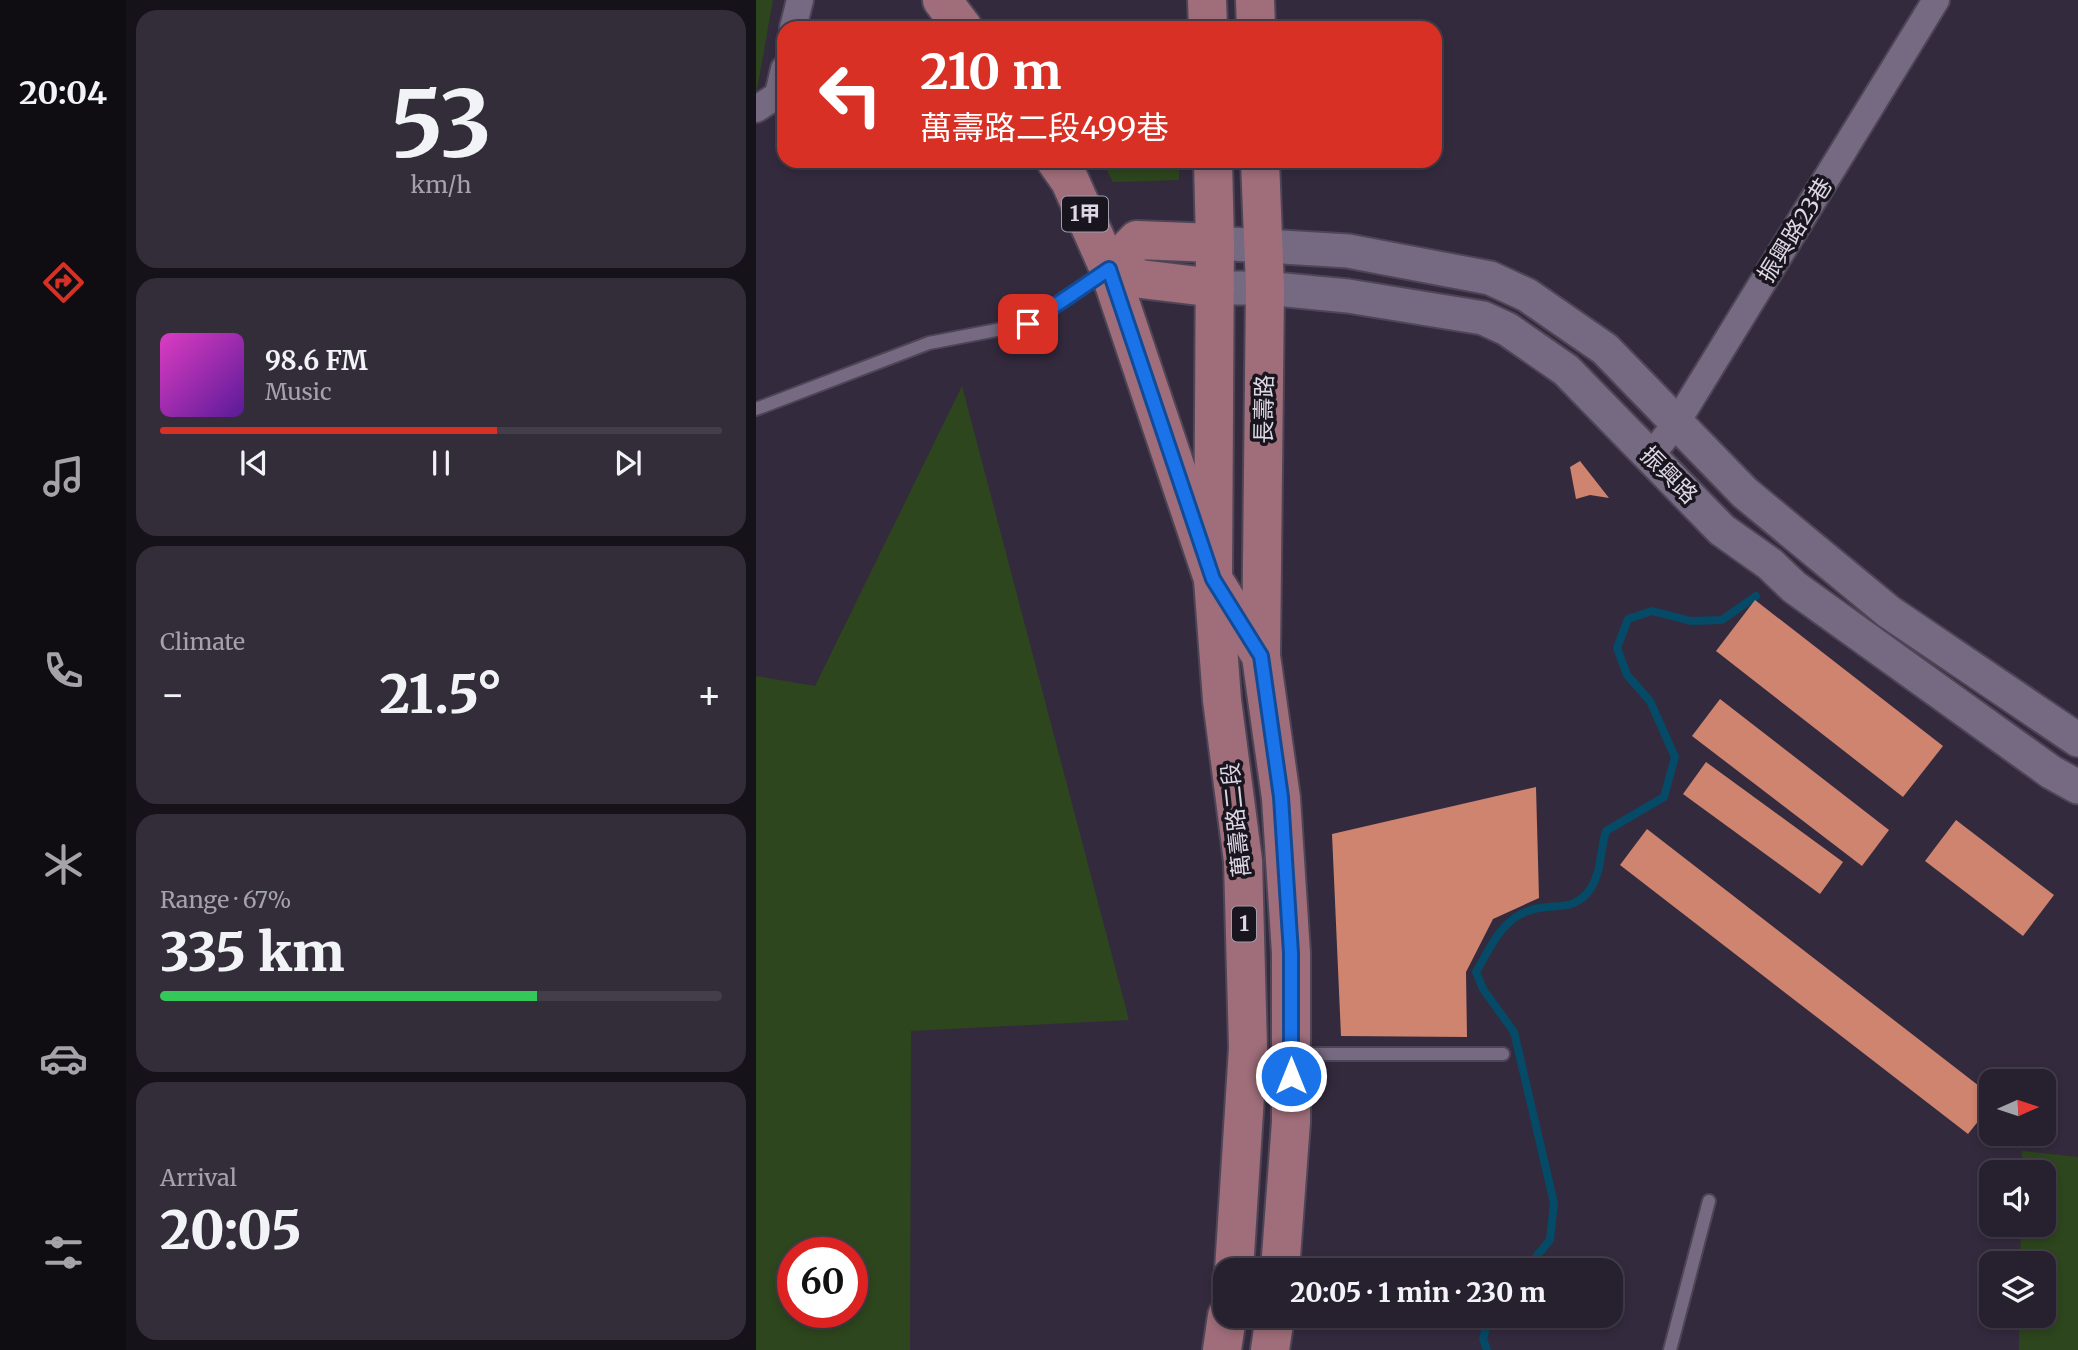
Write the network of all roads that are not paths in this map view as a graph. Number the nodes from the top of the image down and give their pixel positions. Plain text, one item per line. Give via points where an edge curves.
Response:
1 (800, 0) edge
2 (942, 0) edge
3 (1255, 0) edge
4 (1936, 0) edge
5 (795, 21) edge
6 (957, 21) edge
7 (1256, 21) edge
8 (777, 96) edge
9 (756, 109) edge
10 (1061, 168) edge
11 (1213, 168) edge
12 (1260, 168) edge
13 (1215, 243) junction
14 (1263, 243) junction
15 (1109, 269) junction
16 (1215, 288) junction
17 (1265, 288) junction
18 (756, 409) edge
19 (1676, 422) junction
20 (1650, 457) junction
21 (1213, 579) junction
22 (1261, 656) junction
23 (2078, 740) edge
24 (2078, 787) edge
25 (1291, 1054) junction
26 (1503, 1054) dead end
27 (1709, 1201) dead end
28 (1235, 1258) edge
29 (1281, 1258) edge
30 (1225, 1328) edge
31 (1273, 1328) edge
32 (1222, 1350) edge
33 (1270, 1350) edge
34 (1670, 1350) edge

1 - 5 street
2 - 6 main road
3 - 7 main road
4 - 19 street, 振興路23巷
8 - 9 street
10 - 15 main road, 萬壽路二段 / 1甲
11 - 13 main road, 1
12 - 14 main road, 長壽路 / 1
13 - 14 street, 振興路
13 - 15 main road via 1137,240
13 - 16 main road, 1
14 - 17 main road, 長壽路 / 1
14 - 19 street, 振興路 via 1348,250 1490,278 1527,295 1605,349
15 - 16 main road via 1141,279
15 - 18 lane via 1028,324 929,342
15 - 21 main road, 萬壽路二段 / 1甲
16 - 17 street, 振興路
16 - 21 main road, 1
17 - 20 street, 振興路 via 1483,318 1566,370
17 - 22 main road, 長壽路 / 1
19 - 20 street, 振興路23巷
19 - 23 street, 振興路 via 1745,493 1889,612
20 - 24 street, 振興路 via 1722,530 1794,587 2040,765
21 - 22 main road, 萬壽路二段 / 1甲
21 - 28 main road, 萬壽路二段 / 1 via 1242,861 1248,1048
22 - 25 main road, 萬壽路二段 / 1 via 1281,797 1291,953
25 - 26 lane
25 - 29 main road, 萬壽路二段 / 1
27 - 34 lane
30 - 32 main road
31 - 33 main road

